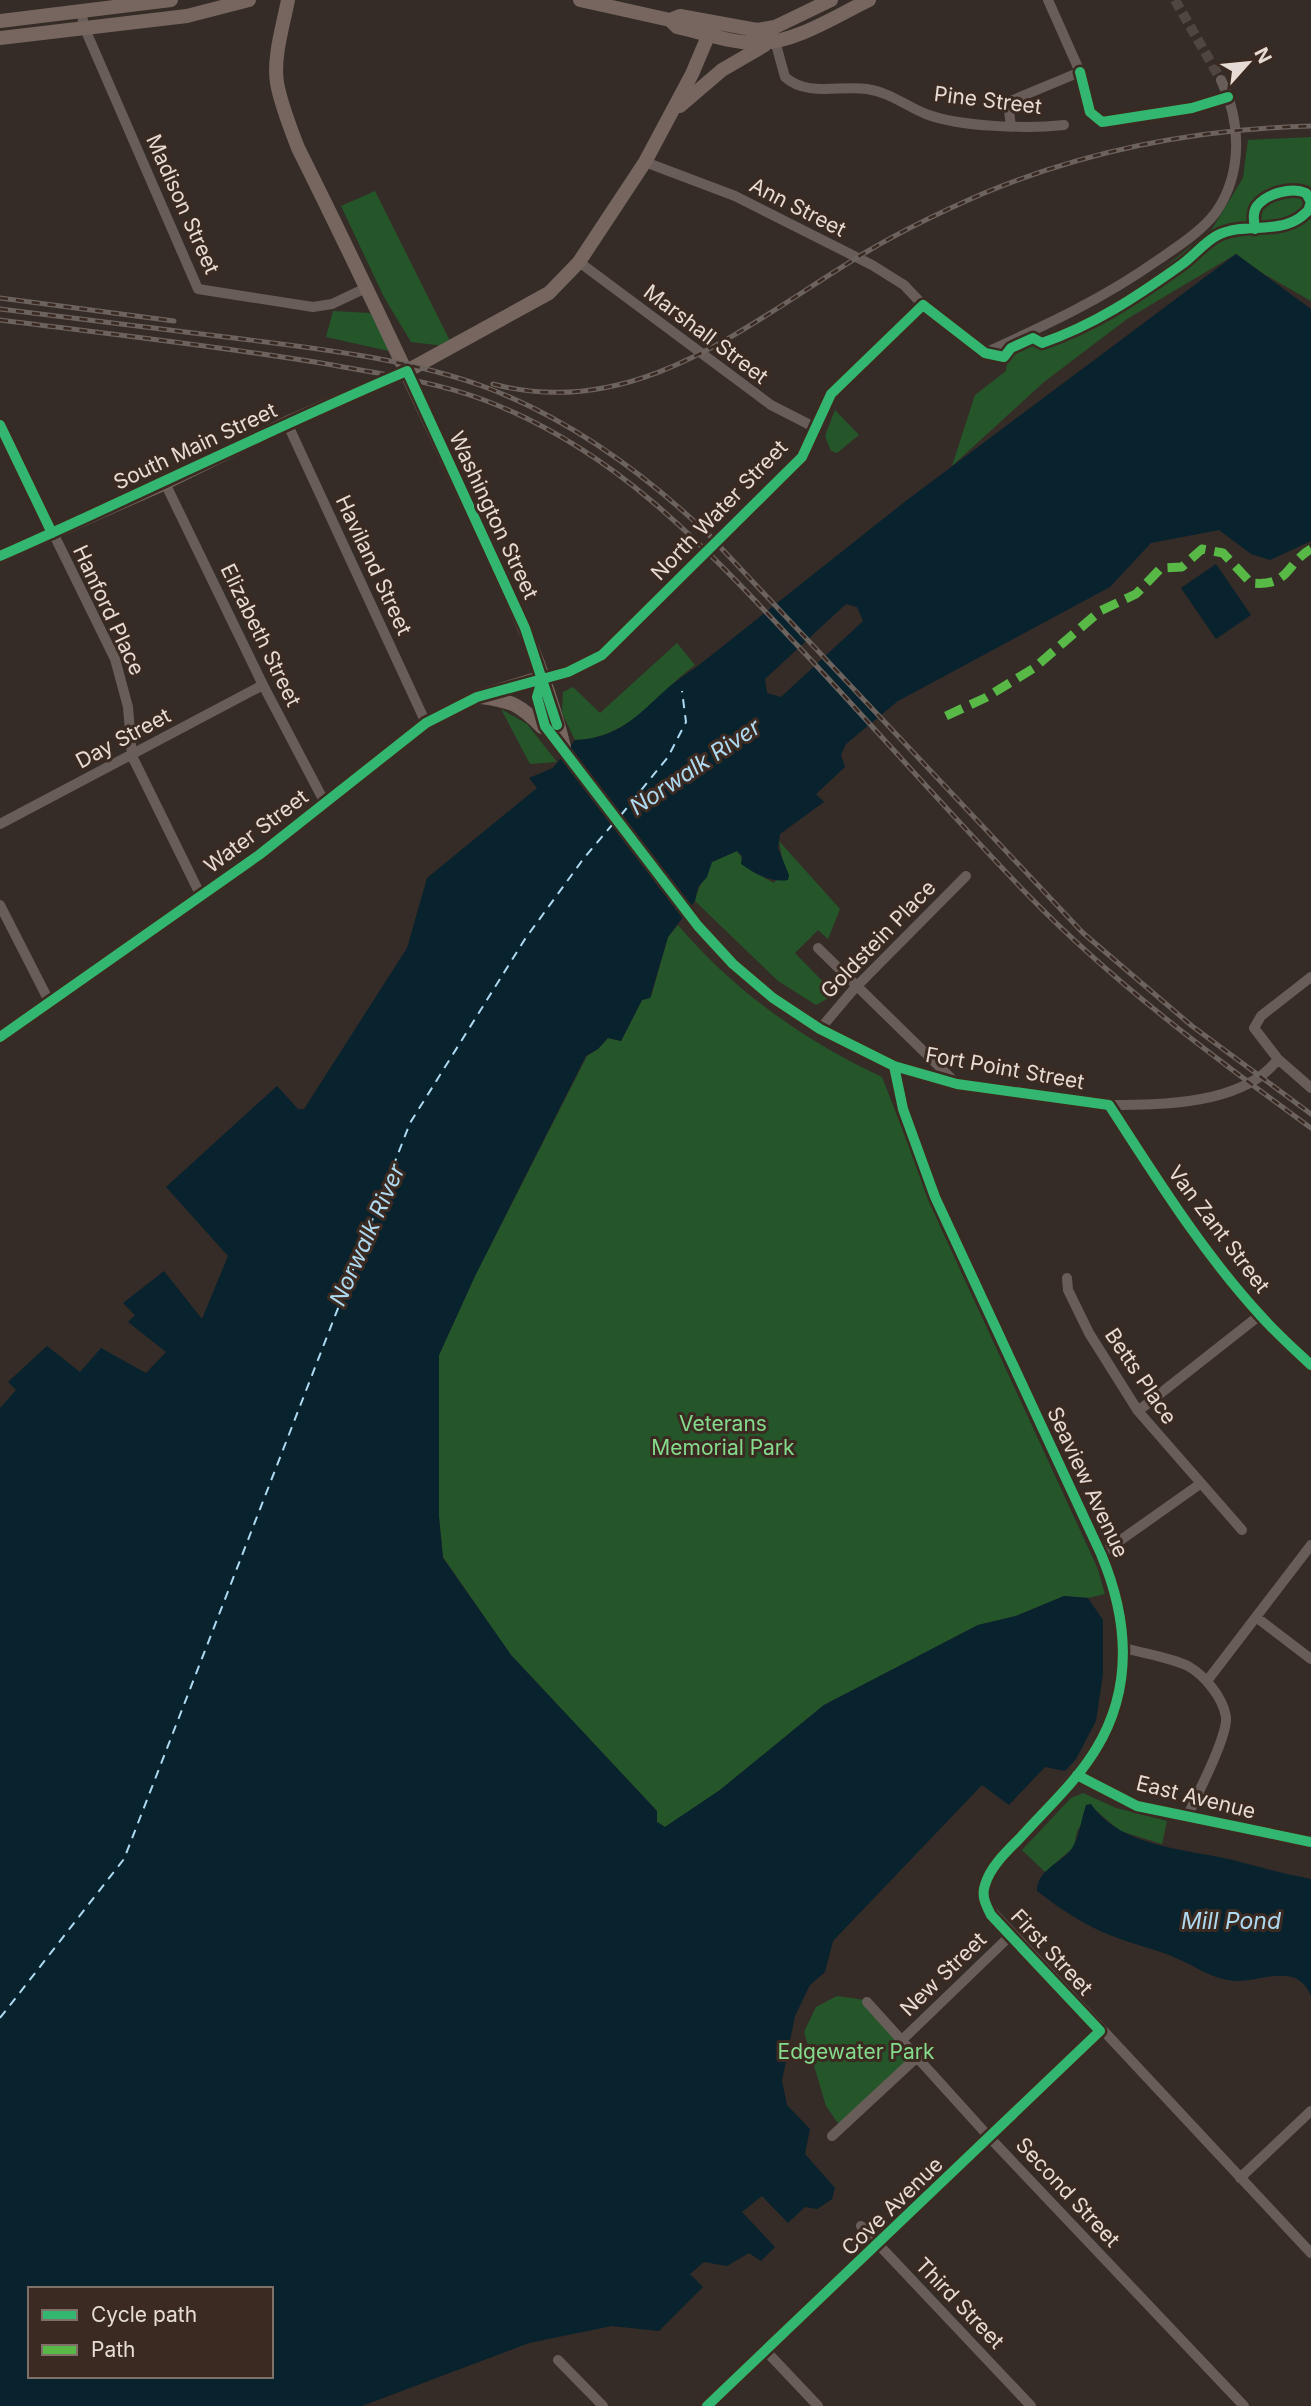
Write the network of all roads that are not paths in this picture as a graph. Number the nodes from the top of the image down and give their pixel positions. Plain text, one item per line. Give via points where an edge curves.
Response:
1 (171, 0) edge
2 (249, 0) edge
3 (288, 0) edge
4 (580, 0) edge
5 (831, 0) edge
6 (869, 0) edge
7 (1048, 0) edge
8 (81, 12) junction
9 (0, 21) edge
10 (85, 29) junction
11 (711, 29) junction
12 (773, 37) junction
13 (0, 38) edge
14 (1080, 72) junction
15 (1221, 80) tunnel mouth
16 (1228, 97) junction
17 (670, 116) junction
18 (1064, 125) dead end
19 (1011, 127) junction
20 (645, 162) junction
21 (579, 262) junction
22 (368, 287) junction
23 (923, 304) junction
24 (407, 372) junction
25 (287, 423) junction
26 (0, 425) edge
27 (816, 428) junction
28 (165, 483) junction
29 (52, 533) junction
30 (0, 556) edge
31 (543, 677) junction
32 (263, 685) junction
33 (477, 697) junction
34 (426, 723) junction
35 (554, 738) junction
36 (565, 751) junction
37 (132, 756) junction
38 (325, 803) junction
39 (0, 824) edge
40 (966, 877) dead end
41 (201, 896) junction
42 (0, 905) edge
43 (818, 948) dead end
44 (1311, 977) edge
45 (857, 986) junction
46 (49, 1001) junction
47 (820, 1029) junction
48 (0, 1037) edge
49 (1278, 1059) junction
50 (894, 1066) junction
51 (957, 1083) junction
52 (1311, 1087) edge
53 (1109, 1105) junction
54 (1067, 1278) dead end
55 (1260, 1315) junction
56 (1311, 1365) edge
57 (1138, 1411) junction
58 (1200, 1484) junction
59 (1242, 1530) dead end
60 (1311, 1545) edge
61 (1101, 1554) junction
62 (1256, 1617) junction
63 (1125, 1648) junction
64 (1311, 1658) edge
65 (1207, 1681) junction
66 (1077, 1775) junction
67 (1186, 1817) junction
68 (1311, 1842) edge
69 (983, 1895) joint
70 (1011, 1935) junction
71 (867, 2002) dead end
72 (1101, 2031) junction
73 (902, 2040) junction
74 (916, 2058) junction
75 (1311, 2111) edge
76 (832, 2136) dead end
77 (990, 2138) junction
78 (1240, 2178) junction
79 (861, 2226) dead end
80 (878, 2245) junction
81 (1311, 2253) edge
82 (766, 2351) junction
83 (558, 2360) dead end
84 (601, 2406) edge
85 (707, 2406) edge
86 (818, 2406) edge
87 (1031, 2406) edge
88 (1244, 2406) edge

1 - 8 main road
2 - 10 main road via 187,16
3 - 22 main road, Washington Street via 276,81 298,148
4 - 11 main road via 670,20 680,16
5 - 12 main road
6 - 12 main road
7 - 14 street
8 - 9 main road
8 - 10 street, Madison Street
10 - 13 main road
10 - 22 street, Madison Street via 198,289 313,307 332,304
11 - 12 main road via 757,30
11 - 17 main road, South Main Street
12 - 17 main road via 722,70
12 - 19 street, Pine Street via 785,77 804,88 870,89 929,115
14 - 16 street via 1090,112 1102,122 1192,108
14 - 19 street via 1008,102
15 - 16 street
16 - 23 street via 1236,144 1223,200 1203,225 1124,284 1081,310 985,353
17 - 20 main road, South Main Street
18 - 19 street, Pine Street
20 - 21 main road, South Main Street
20 - 23 street, Ann Street via 735,196 872,265 904,285
21 - 24 main road, South Main Street via 549,293 526,308
21 - 27 street, Marshall Street via 749,390
22 - 24 main road, Washington Street
23 - 27 street, North Water Street via 831,394
24 - 25 main road, South Main Street
24 - 31 main road, Washington Street via 525,628
25 - 28 main road, South Main Street
25 - 34 street, Haviland Street
26 - 29 street, Hanford Place
27 - 31 street, North Water Street via 802,457 602,655 568,672
28 - 29 main road, South Main Street
28 - 32 street, Elizabeth Street
29 - 30 main road, South Main Street
29 - 37 street, Hanford Place via 115,659 128,707
31 - 33 main road, Water Street
31 - 35 main road, Washington Street via 538,704
31 - 36 main road, Washington Street
32 - 37 street, Day Street
32 - 38 street, Elizabeth Street
33 - 34 main road, Water Street
33 - 35 main road via 520,706
34 - 38 main road, Water Street
35 - 36 main road, Washington Street
36 - 47 main road, Fort Point Street via 698,926 733,964
37 - 39 street, Day Street
37 - 41 street, Hanford Place
38 - 41 main road, Water Street
40 - 45 street, Goldstein Place
41 - 46 main road, Water Street
42 - 46 street
43 - 45 street
44 - 49 street via 1261,1016 1254,1028
45 - 47 street, Goldstein Place
45 - 51 street
46 - 48 main road, Water Street
47 - 50 main road, Fort Point Street
49 - 52 street
49 - 53 street, Fort Point Street via 1261,1076 1209,1097 1162,1105
50 - 51 main road, Fort Point Street
50 - 61 street, Seaview Avenue via 903,1109 935,1197
51 - 53 main road, Fort Point Street
53 - 55 main road, Van Zant Street via 1171,1199
54 - 57 street, Betts Place via 1068,1290 1089,1333
55 - 56 main road, Van Zant Street
55 - 57 street
57 - 58 street, Betts Place
58 - 59 street, Betts Place
58 - 61 street
60 - 62 street
61 - 63 street, Seaview Avenue via 1121,1613
62 - 64 street
62 - 65 street
63 - 65 street via 1186,1665
63 - 66 street, Seaview Avenue via 1110,1719 1097,1748
65 - 67 street via 1226,1716 1224,1732
66 - 67 street, East Avenue via 1136,1805
66 - 69 street, Seaview Avenue via 1003,1857 990,1874
67 - 68 street, East Avenue
69 - 70 street, First Street via 991,1915
70 - 72 street, First Street
70 - 73 street, New Street
71 - 73 street, Second Street
72 - 77 street, Cove Avenue
72 - 78 street, First Street
73 - 74 street, Second Street
74 - 76 street
74 - 77 street, Second Street
75 - 78 street
77 - 80 street, Cove Avenue
77 - 88 street, Second Street
78 - 81 street, First Street
79 - 80 street, Third Street
80 - 82 street, Cove Avenue
80 - 87 street, Third Street
82 - 85 street, Cove Avenue
82 - 86 street
83 - 84 street

